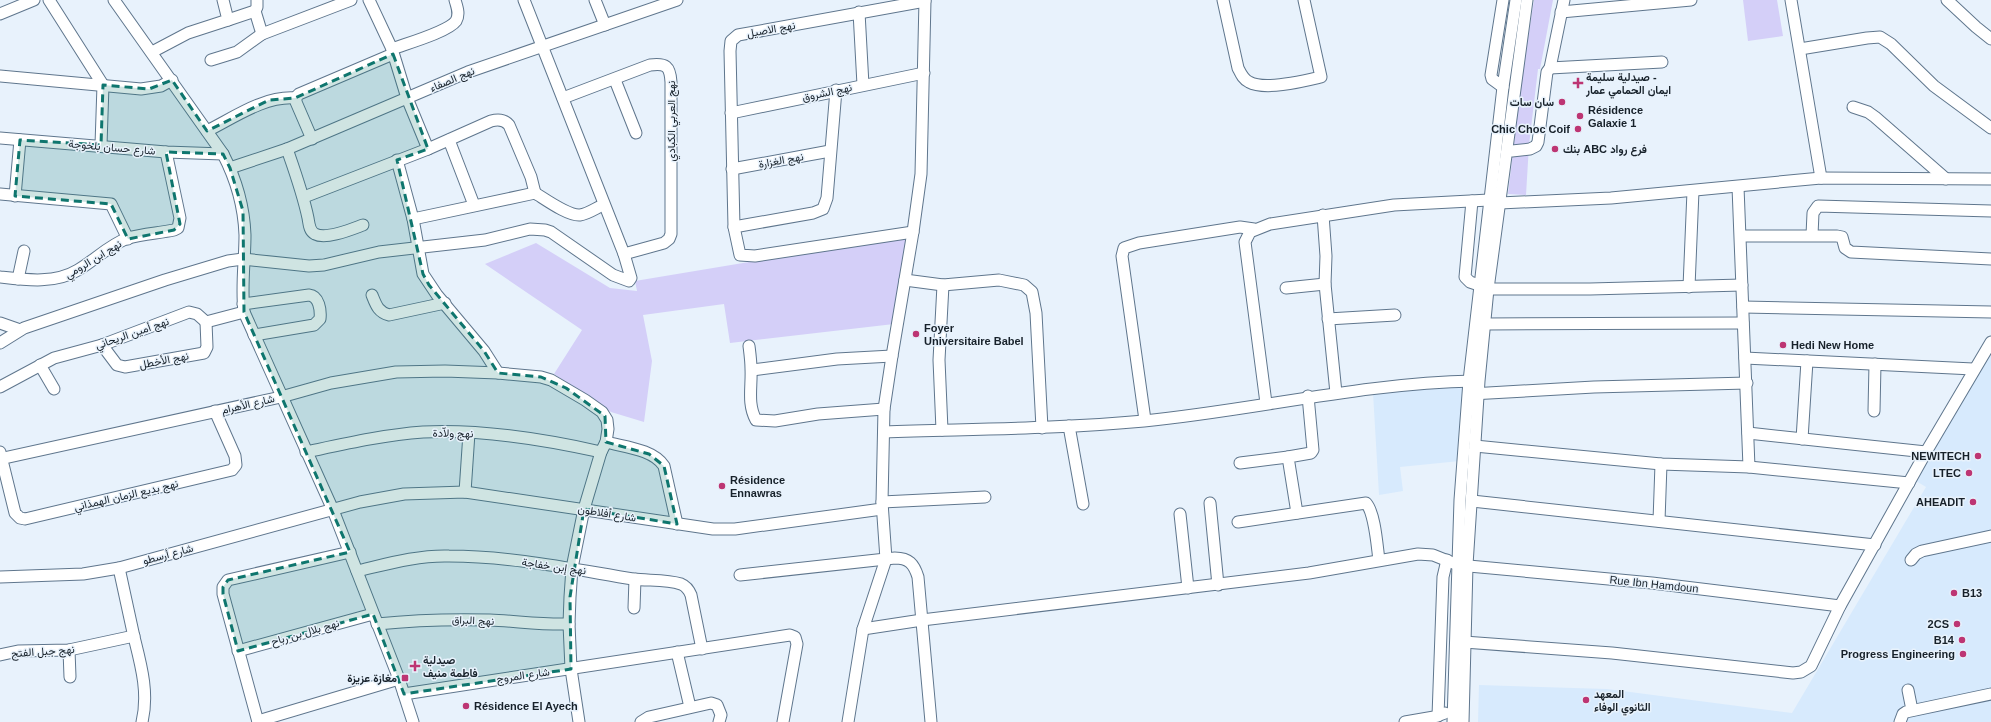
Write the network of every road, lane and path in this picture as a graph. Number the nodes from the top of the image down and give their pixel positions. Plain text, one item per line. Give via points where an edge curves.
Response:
1 (34, 0) edge
2 (49, 0) edge
3 (114, 0) edge
4 (223, 0) edge
5 (351, 0) edge
6 (369, 0) edge
7 (454, 0) edge
8 (524, 0) edge
9 (595, 0) edge
10 (1223, 0) edge
11 (1304, 0) edge
12 (1503, 0) edge
13 (1516, 0) edge
14 (1527, 0) edge
15 (1564, 0) edge
16 (1692, 0) edge
17 (1791, 0) edge
18 (1947, 0) edge
19 (670, 1) edge
20 (925, 1) edge
21 (256, 6) edge
22 (859, 12) junction
23 (1561, 12) junction
24 (0, 14) edge
25 (228, 20) junction
26 (605, 25) junction
27 (262, 34) junction
28 (1991, 39) edge
29 (543, 45) junction
30 (1800, 49) junction
31 (392, 51) junction
32 (152, 52) junction
33 (211, 60) dead end
34 (1662, 62) dead end
35 (1550, 68) junction
36 (924, 73) junction
37 (0, 76) edge
38 (172, 80) junction
39 (615, 80) junction
40 (863, 85) junction
41 (104, 86) junction
42 (1503, 87) junction
43 (836, 90) junction
44 (296, 98) junction
45 (407, 98) junction
46 (562, 98) junction
47 (1853, 107) dead end
48 (731, 113) junction
49 (1991, 128) edge
50 (207, 131) junction
51 (636, 133) dead end
52 (0, 138) edge
53 (312, 139) junction
54 (20, 140) junction
55 (449, 140) junction
56 (101, 145) junction
57 (287, 149) junction
58 (428, 149) junction
59 (830, 151) junction
60 (1512, 151) dead end
61 (166, 152) junction
62 (223, 154) junction
63 (397, 160) junction
64 (230, 168) junction
65 (732, 169) junction
66 (1821, 178) junction
67 (1946, 179) junction
68 (1991, 179) edge
69 (1738, 187) junction
70 (1693, 191) junction
71 (535, 193) junction
72 (0, 194) edge
73 (15, 196) junction
74 (304, 197) junction
75 (1472, 201) junction
76 (1494, 201) junction
77 (474, 205) junction
78 (603, 205) junction
79 (1991, 211) edge
80 (1323, 215) junction
81 (413, 219) junction
82 (363, 225) dead end
83 (734, 227) junction
84 (1254, 229) junction
85 (913, 232) junction
86 (1812, 235) junction
87 (1741, 236) junction
88 (128, 238) junction
89 (418, 248) junction
90 (24, 251) dead end
91 (624, 254) junction
92 (243, 259) junction
93 (1991, 259) edge
94 (0, 277) edge
95 (18, 279) junction
96 (905, 280) junction
97 (1325, 284) junction
98 (943, 285) junction
99 (1742, 285) junction
100 (1484, 287) junction
101 (1689, 287) junction
102 (1286, 288) dead end
103 (372, 295) dead end
104 (446, 303) junction
105 (1743, 307) junction
106 (244, 308) junction
107 (1991, 312) edge
108 (1395, 315) dead end
109 (1328, 319) junction
110 (206, 322) junction
111 (0, 323) edge
112 (1744, 323) junction
113 (1485, 324) junction
114 (20, 330) junction
115 (254, 335) junction
116 (1991, 342) edge
117 (0, 343) edge
118 (102, 345) junction
119 (749, 346) dead end
120 (892, 356) junction
121 (1745, 358) junction
122 (1807, 361) junction
123 (1875, 364) junction
124 (40, 365) junction
125 (1973, 369) junction
126 (752, 370) junction
127 (498, 373) junction
128 (1474, 381) junction
129 (1746, 383) junction
130 (0, 387) edge
131 (54, 389) dead end
132 (1336, 393) junction
133 (1473, 394) junction
134 (1308, 396) junction
135 (281, 397) junction
136 (1266, 403) junction
137 (884, 409) junction
138 (215, 411) junction
139 (1874, 411) dead end
140 (1145, 420) junction
141 (1069, 426) junction
142 (1042, 428) junction
143 (942, 430) junction
144 (884, 432) junction
145 (469, 433) junction
146 (1748, 433) junction
147 (1802, 440) junction
148 (1475, 446) junction
149 (603, 447) junction
150 (306, 452) junction
151 (1926, 452) junction
152 (1, 456) edge
153 (1288, 457) junction
154 (1240, 464) dead end
155 (1661, 464) junction
156 (1749, 468) junction
157 (1909, 483) junction
158 (465, 492) junction
159 (986, 497) dead end
160 (1472, 501) junction
161 (1210, 503) dead end
162 (1083, 504) dead end
163 (882, 505) junction
164 (584, 509) junction
165 (333, 510) junction
166 (1297, 513) junction
167 (1180, 514) dead end
168 (1659, 521) junction
169 (1238, 522) dead end
170 (677, 524) junction
171 (1991, 536) edge
172 (1875, 545) junction
173 (350, 552) junction
174 (886, 559) junction
175 (1379, 560) junction
176 (1447, 560) junction
177 (1911, 560) dead end
178 (1462, 565) junction
179 (119, 568) junction
180 (572, 568) junction
181 (357, 571) junction
182 (740, 575) dead end
183 (0, 577) edge
184 (635, 579) junction
185 (1218, 585) junction
186 (1188, 588) junction
187 (1840, 606) junction
188 (634, 608) dead end
189 (375, 619) junction
190 (922, 620) junction
191 (569, 624) junction
192 (864, 629) junction
193 (134, 636) junction
194 (1464, 642) junction
195 (702, 649) junction
196 (69, 650) junction
197 (238, 651) junction
198 (677, 652) junction
199 (0, 655) edge
200 (572, 669) junction
201 (70, 677) dead end
202 (399, 679) junction
203 (1908, 690) dead end
204 (404, 694) junction
205 (1991, 694) edge
206 (1453, 704) junction
207 (690, 707) junction
208 (1912, 710) junction
209 (1438, 716) junction
210 (1410, 721) edge
211 (142, 722) edge
212 (258, 722) edge
213 (413, 722) edge
214 (579, 722) edge
215 (641, 722) edge
216 (719, 722) edge
217 (783, 722) edge
218 (848, 722) edge
219 (932, 722) edge
220 (1453, 722) edge
221 (1462, 722) edge
222 (1900, 722) edge

1 - 24 street
2 - 41 street
3 - 32 street
4 - 25 street
5 - 27 street
6 - 31 street
7 - 31 street via 458,14 452,25
8 - 29 street
9 - 26 street
10 - 11 street via 1242,78 1251,83 1266,85 1287,84 1321,77
12 - 42 street via 1491,75 1492,79
13 - 42 street
14 - 76 street
15 - 23 street
16 - 23 street
17 - 30 street
18 - 28 street
19 - 26 street, نهج الصفاء
20 - 22 street, نهج الاصيل
20 - 36 street
21 - 25 street
21 - 27 street
22 - 40 street
22 - 48 street, نهج الاصيل via 735,37 731,41 730,50
23 - 35 street
25 - 32 street via 188,33
26 - 29 street, نهج الصفاء
27 - 33 street via 237,52
29 - 45 street, نهج الصفاء via 468,72
29 - 46 street
30 - 49 street via 1880,37 1891,44 1934,86
30 - 66 street
31 - 44 street via 299,94
31 - 45 street
32 - 38 street
34 - 35 street
35 - 60 street via 1547,72 1536,146
36 - 40 street, نهج الشروق
36 - 85 street via 921,174
37 - 41 street
38 - 41 street via 149,89
38 - 50 street
39 - 46 street, نهج العربي الكبادي
39 - 51 street
39 - 91 street, نهج العربي الكبادي via 658,64 669,69 671,82 670,236 664,243
40 - 43 street, نهج الشروق
41 - 56 street
42 - 76 street
43 - 48 street, نهج الشروق
43 - 59 street
44 - 50 street via 282,97 270,100
44 - 53 street
45 - 53 street, نهج الصفاء
45 - 58 street
46 - 78 street
47 - 67 street via 1876,117
48 - 65 street, نهج الاصيل
50 - 62 street
52 - 54 street, شارع حسان بلخوجة
53 - 57 street, نهج الصفاء
54 - 56 street, شارع حسان بلخوجة
54 - 73 street
55 - 58 street
55 - 71 street via 491,121 500,119 507,122 527,166
55 - 77 street
56 - 61 street, شارع حسان بلخوجة
57 - 64 street, نهج الصفاء
57 - 74 street
58 - 63 street
59 - 65 street, نهج الغزارة
59 - 83 street via 827,198 823,210
61 - 62 street, شارع حسان بلخوجة
61 - 88 street, نهج ابن الرومي via 180,224 174,230
62 - 64 street
63 - 74 street
63 - 81 street
64 - 92 street via 243,211
65 - 83 street, نهج الاصيل
66 - 67 street
66 - 69 street
67 - 68 street
69 - 70 street
69 - 87 street
70 - 76 street via 1611,198
70 - 101 street
71 - 77 street
71 - 78 street via 578,215
72 - 73 street
73 - 88 street via 112,204
74 - 82 street via 311,230 317,235 336,234
75 - 76 street
75 - 80 street via 1394,205
75 - 100 street via 1465,278
76 - 100 street
77 - 81 street
78 - 91 street
79 - 86 street via 1818,206 1813,214
80 - 84 street
80 - 97 street
81 - 89 street
83 - 85 street, نهج الاصيل via 738,252 742,257
84 - 136 street via 1247,235 1245,242
84 - 140 street via 1240,227 1139,243 1124,248 1122,256
85 - 96 street
86 - 87 street
86 - 93 street via 1841,236 1845,248 1851,252
87 - 99 street
88 - 95 street, نهج ابن الرومي via 78,270 60,278
89 - 91 street via 485,240 530,229 545,230 613,275 628,282 631,278
89 - 92 street via 379,252 316,266
89 - 104 street via 423,274 429,285
90 - 95 street
92 - 106 street
92 - 114 street via 207,266
94 - 95 street, نهج ابن الرومي
96 - 98 street
96 - 120 street
97 - 102 street
97 - 109 street
98 - 142 street via 999,280 1024,285 1032,292 1036,313
98 - 143 street via 939,360
99 - 101 street
99 - 105 street
100 - 101 street
100 - 113 street
100 - 128 street
103 - 104 street via 381,313 389,315
104 - 127 street
105 - 107 street
105 - 112 street
106 - 110 street
106 - 115 street
106 - 115 street via 309,295 317,300 320,319 314,325
108 - 109 street
109 - 132 street
110 - 118 street, نهج أمين الريحاني via 197,314 189,312
110 - 118 street, نهج الأخطل via 207,347 204,353 125,367 117,365
111 - 114 street
112 - 113 street
112 - 121 street
113 - 128 street
114 - 117 street
115 - 135 street
116 - 125 street
118 - 124 street, نهج أمين الريحاني via 54,358
119 - 126 street
120 - 126 street via 837,359
120 - 137 street
121 - 122 street
121 - 129 street
122 - 123 street
122 - 147 street
123 - 125 street
123 - 139 street
124 - 130 street, نهج أمين الريحاني
124 - 131 street
125 - 151 street
126 - 137 street via 750,397 756,420
127 - 135 street, شارع الأهرام via 396,372 331,383
127 - 149 street, شارع الأهرام via 551,380 585,400 605,416 608,429
128 - 132 street via 1426,383
128 - 133 street
129 - 133 street via 1594,387
129 - 146 street
132 - 134 street
133 - 148 street
133 - 178 street
134 - 136 street
134 - 153 street via 1313,450 1311,453
135 - 138 street, شارع الأهرام
135 - 150 street
136 - 140 street
137 - 144 street
138 - 152 street, شارع الأهرام
138 - 152 street, نهج بديع الزمان الهمذاني via 235,456 236,465 232,470 25,520 15,513
140 - 141 street
141 - 142 street
141 - 162 street
142 - 143 street
143 - 144 street
144 - 163 street
145 - 149 street, نهج ولاّدة
145 - 150 street, نهج ولاّدة via 423,432
145 - 158 street
146 - 147 street
146 - 156 street
147 - 151 street
148 - 155 street
148 - 160 street
149 - 164 street, شارع الأهرام
149 - 170 street, نهج ولاّدة via 649,454 661,462
150 - 165 street
151 - 157 street
153 - 154 street
153 - 166 street
155 - 156 street
155 - 168 street
156 - 157 street
157 - 172 street
158 - 164 street, شارع أفلاطون
158 - 165 street, شارع أفلاطون via 404,494
159 - 163 street, شارع أفلاطون
160 - 168 street
160 - 178 street
161 - 185 street
163 - 170 street, شارع أفلاطون via 735,529
163 - 174 street
164 - 170 street, شارع أفلاطون
164 - 180 street, شارع الأهرام
165 - 173 street
165 - 179 street, شارع أرسطو
166 - 169 street
166 - 175 street via 1366,503 1369,507
167 - 186 street
168 - 172 street
171 - 177 street via 1922,551
172 - 187 street
173 - 181 street
173 - 197 street via 228,580 223,586 223,594
174 - 182 street
174 - 190 street via 901,558 915,565
174 - 192 street
175 - 176 street, Rue Ibn Hamdoun via 1418,554 1433,555
175 - 185 street, Rue Ibn Hamdoun via 1309,573
176 - 178 street, Rue Ibn Hamdoun
176 - 209 street via 1443,577
178 - 187 street, Rue Ibn Hamdoun via 1652,583
178 - 194 street
178 - 206 street
179 - 183 street, شارع أرسطو via 83,574
179 - 193 street
180 - 181 street, نهج إبن خفاجة via 496,558 448,556 409,560
180 - 184 street, نهج إبن خفاجة
180 - 191 street, شارع الأهرام
181 - 189 street
184 - 188 street
184 - 195 street, نهج إبن خفاجة via 671,582 687,588 691,595
185 - 186 street, Rue Ibn Hamdoun
186 - 190 street, Rue Ibn Hamdoun
187 - 194 street via 1811,666 1801,672 1612,653
189 - 191 street, نهج البراق
189 - 197 street, نهج بلال بن رباح
189 - 202 street
190 - 192 street, Rue Ibn Hamdoun
190 - 219 street
191 - 200 street, شارع الأهرام
192 - 218 street
193 - 196 street, نهج جبل الفتح
193 - 211 street via 145,690
194 - 221 street
195 - 198 street, شارع المروج
195 - 217 street, شارع المروج via 784,635 795,637 796,649
196 - 199 street, نهج جبل الفتح via 18,651
196 - 201 street
197 - 212 street
198 - 200 street, شارع المروج
198 - 207 street
200 - 204 street, شارع المروج
200 - 214 street, شارع الأهرام
202 - 204 street
202 - 212 street
203 - 208 street
204 - 213 street
205 - 208 street
206 - 209 street via 1444,714
206 - 220 street
207 - 215 street via 649,717
207 - 216 street via 710,703 717,705
208 - 222 street via 1903,714
209 - 210 street

